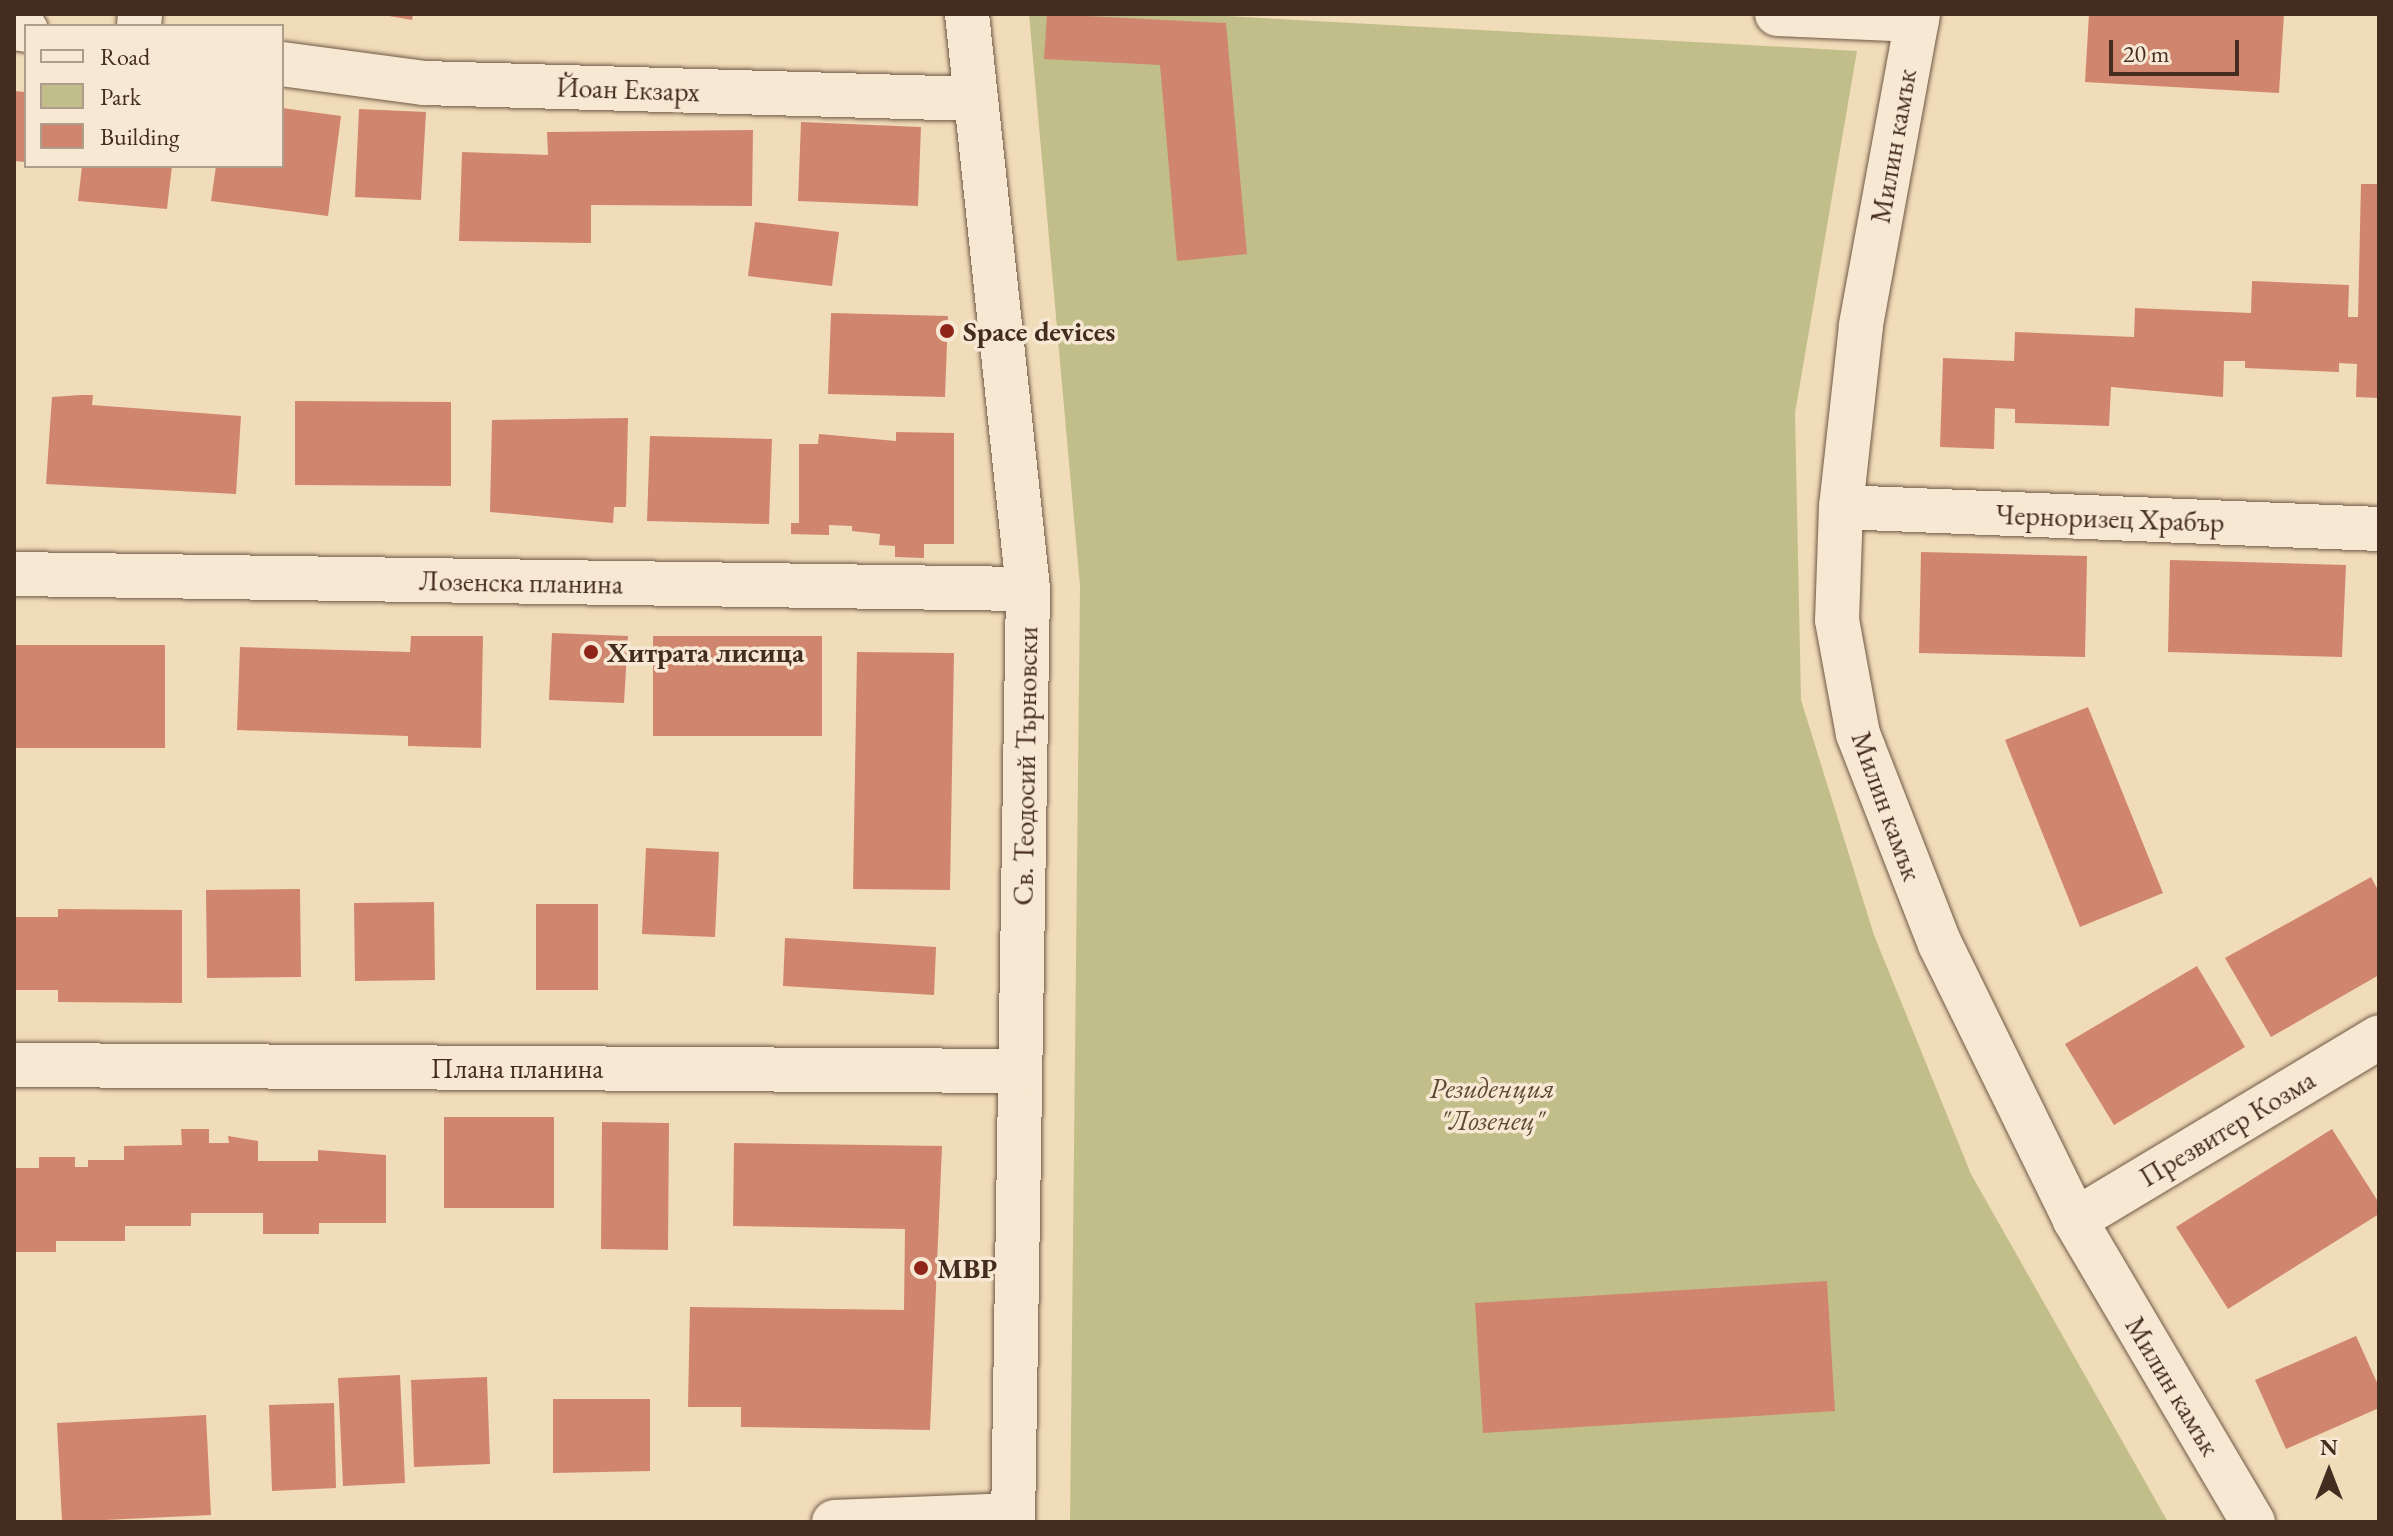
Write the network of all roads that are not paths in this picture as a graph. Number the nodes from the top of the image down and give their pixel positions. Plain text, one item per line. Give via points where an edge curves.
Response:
1 (967, 14) edge
2 (1777, 14) edge
3 (1917, 17) edge
4 (284, 64) edge
5 (976, 99) junction
6 (1841, 507) junction
7 (2379, 529) edge
8 (14, 574) edge
9 (1028, 589) junction
10 (2379, 1037) edge
11 (14, 1065) edge
12 (1020, 1071) junction
13 (2075, 1220) junction
14 (1013, 1518) edge
15 (834, 1522) edge
16 (2253, 1522) edge

1 - 5 street, Св. Теодосий Търновски
2 - 3 street
3 - 6 street, Милин камък via 1861,326
4 - 5 street, Йоан Екзарх via 424,83
5 - 9 street, Св. Теодосий Търновски
6 - 7 street, Черноризец Храбър
6 - 13 street, Милин камък via 1837,620 1858,734 1940,944
8 - 9 street, Лозенска планина
9 - 12 street, Св. Теодосий Търновски
10 - 13 street, Презвитер Козма
11 - 12 street, Плана планина
12 - 14 street, Св. Теодосий Търновски
13 - 16 street, Милин камък
14 - 15 street

